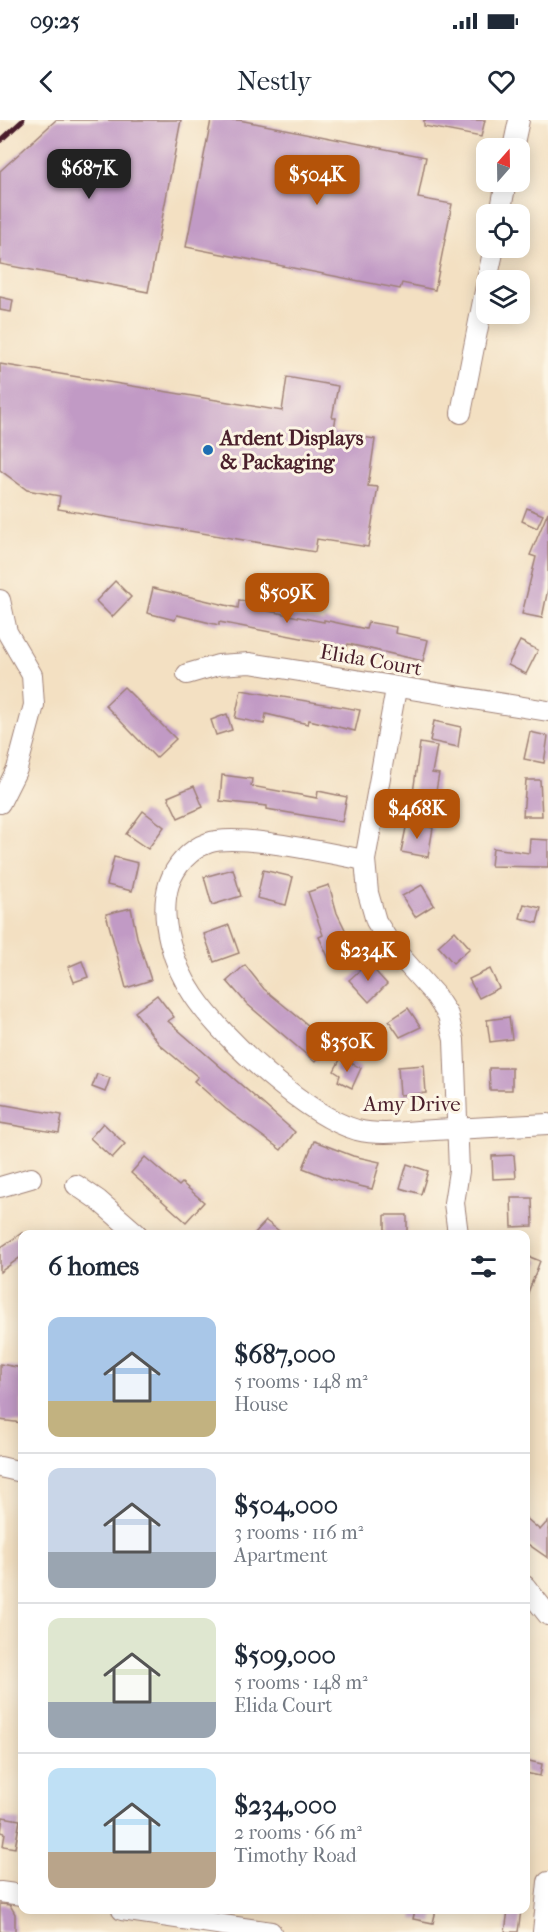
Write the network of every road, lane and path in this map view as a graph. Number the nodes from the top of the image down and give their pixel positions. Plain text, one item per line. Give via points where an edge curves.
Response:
1 (519, 120) edge
2 (515, 138) edge
3 (479, 324) edge
4 (461, 413) dead end
5 (0, 600) edge
6 (187, 674) dead end
7 (396, 689) junction
8 (548, 711) edge
9 (0, 803) edge
10 (365, 860) junction
11 (548, 1124) edge
12 (458, 1128) junction
13 (31, 1178) dead end
14 (76, 1185) dead end
15 (0, 1187) edge
16 (132, 1230) edge
17 (457, 1230) edge
18 (0, 1467) edge
19 (18, 1471) edge
20 (530, 1592) edge
21 (548, 1615) edge
22 (548, 1882) edge
23 (0, 1892) edge
24 (18, 1894) edge
25 (155, 1914) edge
26 (271, 1932) edge
27 (543, 1932) edge

1 - 2 street
3 - 4 street
5 - 9 street via 7,632 32,675 34,705 17,769
6 - 7 street, Elida Court via 218,665 250,663
7 - 8 street, Elida Court
7 - 10 street
10 - 12 street via 376,921 448,1015 454,1040
10 - 12 street, Amy Drive via 236,839 208,843 187,856 172,874 165,896 165,918 178,966 193,996 217,1024 310,1107 334,1122 360,1130 393,1132
11 - 12 street, Amy Drive
12 - 17 street via 459,1171 454,1203
13 - 15 street
14 - 16 street
18 - 19 street
20 - 21 street
22 - 27 street
23 - 24 street
25 - 26 street

